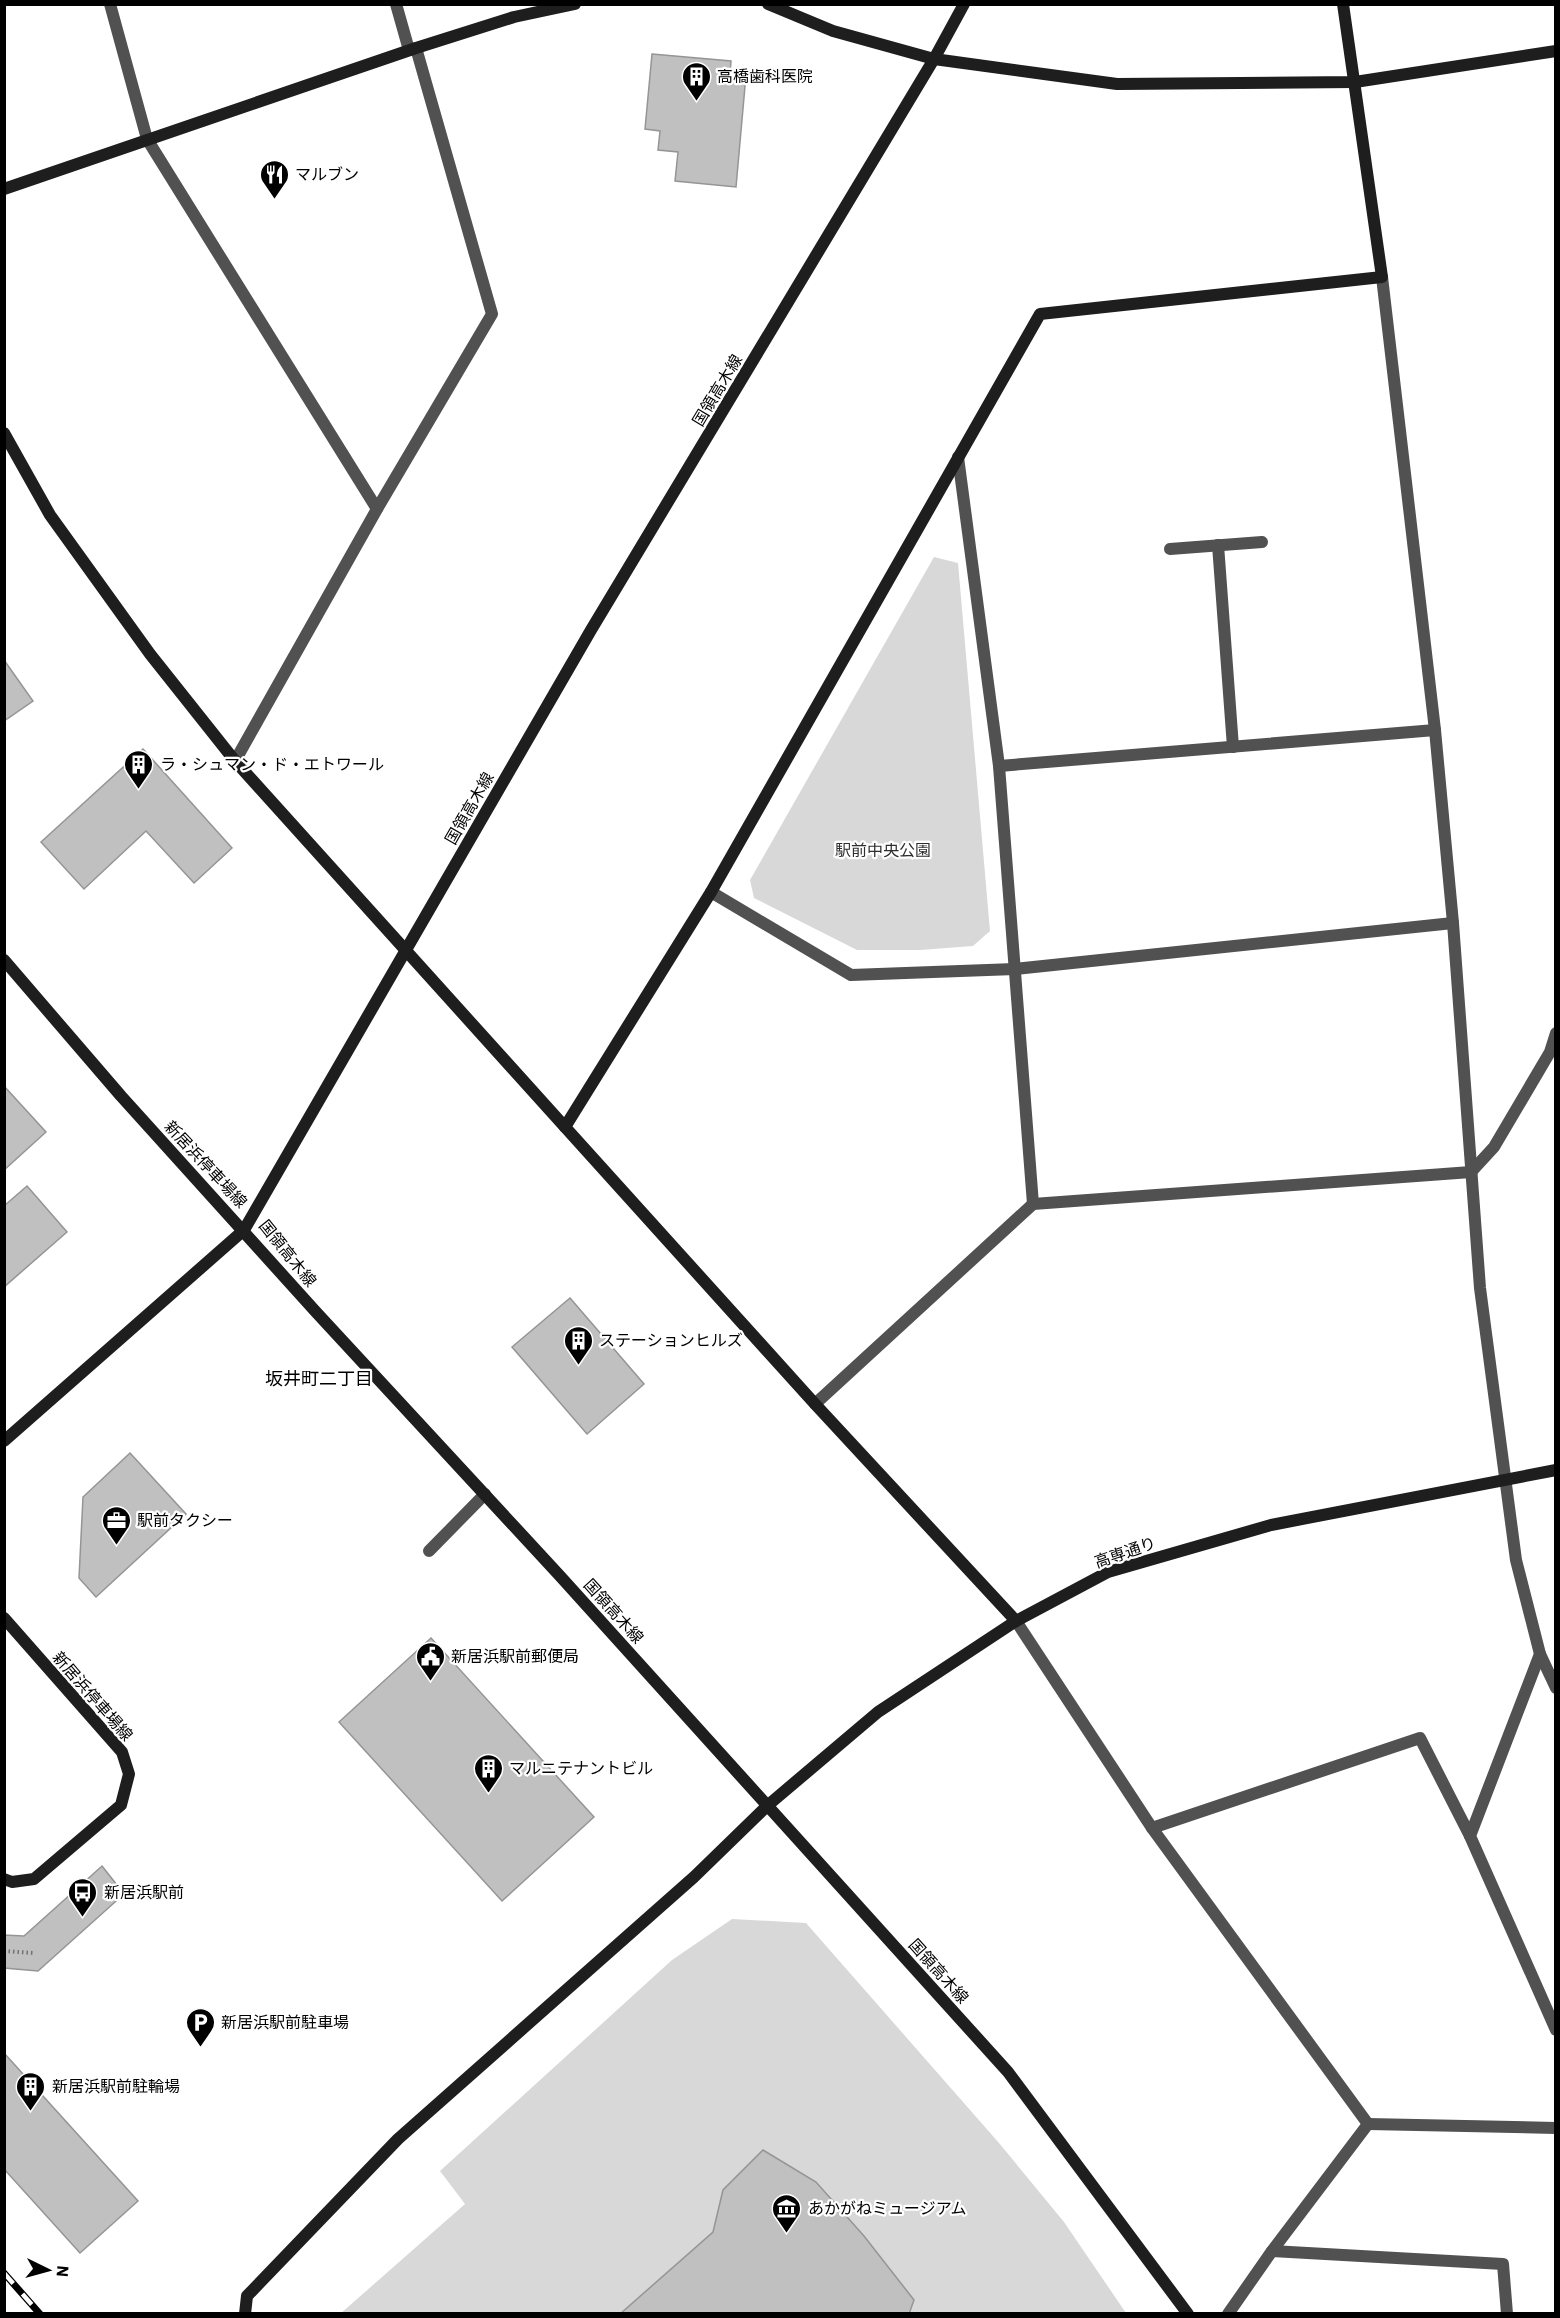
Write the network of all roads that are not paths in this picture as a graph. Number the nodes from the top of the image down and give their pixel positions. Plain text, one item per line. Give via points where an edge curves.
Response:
1 (110, 4) edge
2 (396, 4) edge
3 (575, 4) edge
4 (768, 4) edge
5 (964, 4) edge
6 (1343, 4) edge
7 (412, 49) junction
8 (1556, 51) edge
9 (934, 59) junction
10 (1355, 82) junction
11 (147, 139) junction
12 (4, 189) edge
13 (1382, 277) junction
14 (4, 433) edge
15 (958, 457) junction
16 (377, 509) junction
17 (1262, 542) dead end
18 (1218, 545) junction
19 (1170, 549) dead end
20 (1435, 730) junction
21 (1233, 747) junction
22 (235, 761) junction
23 (999, 766) junction
24 (711, 892) junction
25 (1453, 922) junction
26 (406, 950) junction
27 (4, 960) edge
28 (1015, 969) junction
29 (1556, 1033) edge
30 (565, 1127) junction
31 (1471, 1172) junction
32 (1033, 1204) junction
33 (244, 1230) junction
34 (814, 1404) junction
35 (4, 1441) edge
36 (1556, 1470) edge
37 (1504, 1479) junction
38 (485, 1494) junction
39 (429, 1551) dead end
40 (4, 1618) edge
41 (1016, 1621) junction
42 (1540, 1654) junction
43 (1556, 1688) edge
44 (767, 1806) junction
45 (1152, 1828) junction
46 (1470, 1836) junction
47 (4, 1879) edge
48 (1556, 2030) edge
49 (1368, 2124) junction
50 (1556, 2128) edge
51 (1272, 2250) junction
52 (245, 2313) edge
53 (1188, 2313) edge
54 (1228, 2313) edge
55 (1508, 2313) edge

1 - 11 street
2 - 7 street
3 - 7 street via 514,17
4 - 9 street via 833,31
5 - 9 street, 国領高木線
6 - 10 street
7 - 11 street
7 - 16 street via 492,314
8 - 10 street
9 - 10 street via 1117,84
9 - 26 street, 国領高木線 via 591,630
10 - 13 street
11 - 12 street
11 - 16 street
13 - 15 street via 1040,314
13 - 20 street
14 - 22 street via 50,514 150,654
15 - 23 street
15 - 24 street
16 - 22 street
17 - 18 street
18 - 19 street
18 - 21 street
20 - 21 street
20 - 25 street
21 - 23 street
22 - 26 street
23 - 28 street
24 - 28 street via 851,975
24 - 30 street
25 - 28 street
25 - 31 street
26 - 30 street
26 - 33 street, 国領高木線
27 - 33 street, 新居浜停車場線
28 - 32 street
29 - 31 street via 1550,1052 1494,1147
30 - 34 street
31 - 32 street
31 - 37 street via 1480,1288
32 - 34 street
33 - 35 street, 新居浜停車場線
33 - 38 street, 国領高木線
34 - 41 street
36 - 37 street, 高専通り
37 - 41 street, 高専通り via 1271,1525 1107,1572
37 - 42 street via 1516,1560
38 - 39 street
38 - 44 street, 国領高木線
40 - 47 street, 新居浜停車場線 via 122,1752 129,1774 121,1805 34,1879
41 - 44 street, 高専通り via 878,1712
41 - 45 street
42 - 43 street
42 - 46 street
44 - 52 street, 高専通り via 676,1893 398,2139 247,2296
44 - 53 street, 国領高木線 via 1008,2072
45 - 46 street via 1420,1738
45 - 49 street
46 - 48 street
49 - 50 street
49 - 51 street
51 - 54 street
51 - 55 street via 1503,2264

